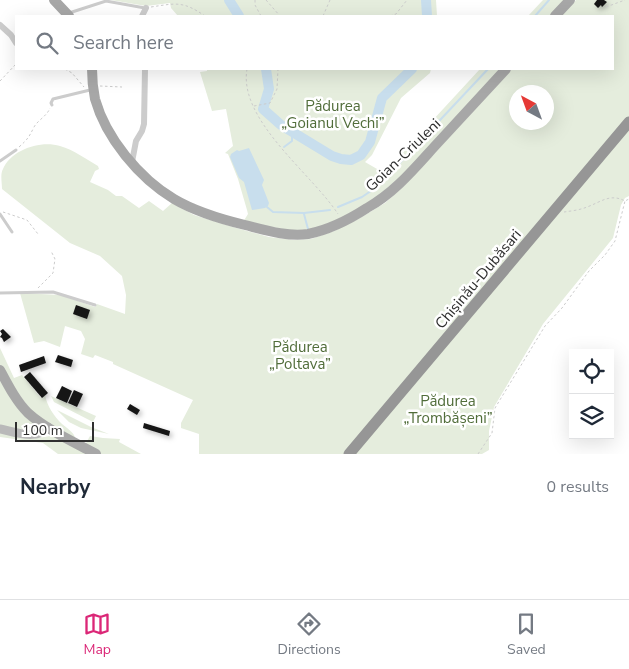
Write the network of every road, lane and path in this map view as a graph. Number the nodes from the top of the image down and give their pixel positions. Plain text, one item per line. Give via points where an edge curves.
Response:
1 (54, 0) edge
2 (255, 0) edge
3 (266, 0) edge
4 (330, 0) edge
5 (407, 0) edge
6 (570, 0) edge
7 (625, 0) edge
8 (606, 7) dead end
9 (146, 8) junction
10 (68, 15) edge
11 (142, 15) edge
12 (203, 15) edge
13 (260, 15) edge
14 (279, 15) edge
15 (324, 15) edge
16 (393, 15) edge
17 (556, 15) edge
18 (0, 25) edge
19 (15, 41) edge
20 (15, 65) edge
21 (67, 70) edge
22 (92, 70) edge
23 (145, 70) edge
24 (247, 70) edge
25 (278, 70) edge
26 (505, 70) edge
27 (0, 81) edge
28 (122, 87) dead end
29 (91, 89) junction
30 (52, 105) joint
31 (254, 106) junction
32 (629, 122) edge
33 (16, 150) joint
34 (0, 160) edge
35 (132, 162) junction
36 (629, 199) edge
37 (625, 201) junction
38 (0, 213) edge
39 (551, 215) junction
40 (342, 221) junction
41 (12, 232) dead end
42 (38, 234) dead end
43 (51, 251) dead end
44 (34, 292) junction
45 (0, 293) edge
46 (95, 305) dead end
47 (0, 370) edge
48 (48, 427) junction
49 (0, 429) edge
50 (96, 454) edge
51 (349, 454) edge
52 (478, 454) edge

1 - 10 main road
2 - 13 path
3 - 14 path
4 - 15 path
5 - 16 path
6 - 17 main road
7 - 8 path
9 - 10 lane via 106,1
9 - 11 street
9 - 12 path via 176,3 187,5
18 - 19 street
20 - 27 path
21 - 29 path
22 - 29 main road, Goian-Criuleni
23 - 35 street via 144,124 136,141
24 - 31 path via 247,92
25 - 31 path via 277,89 270,103
26 - 40 main road, Goian-Criuleni via 396,187 367,209
28 - 29 path via 102,85
29 - 30 lane via 53,100
29 - 35 main road, Goian-Criuleni via 109,130
30 - 33 path
31 - 40 path via 267,131
32 - 39 highway, Chișinău-Dubăsari
33 - 34 lane
35 - 40 main road, Goian-Criuleni via 174,198 200,212 243,225 294,235 318,231
36 - 37 path
37 - 39 path via 610,197 587,207
37 - 52 path via 615,241 545,326 495,408 492,433
38 - 41 lane
38 - 42 path via 27,220
39 - 51 highway, Chișinău-Dubăsari
43 - 44 path via 55,258 54,273
44 - 45 lane
44 - 46 lane via 62,293
47 - 48 main road via 23,407
48 - 49 street via 37,435
48 - 50 main road

